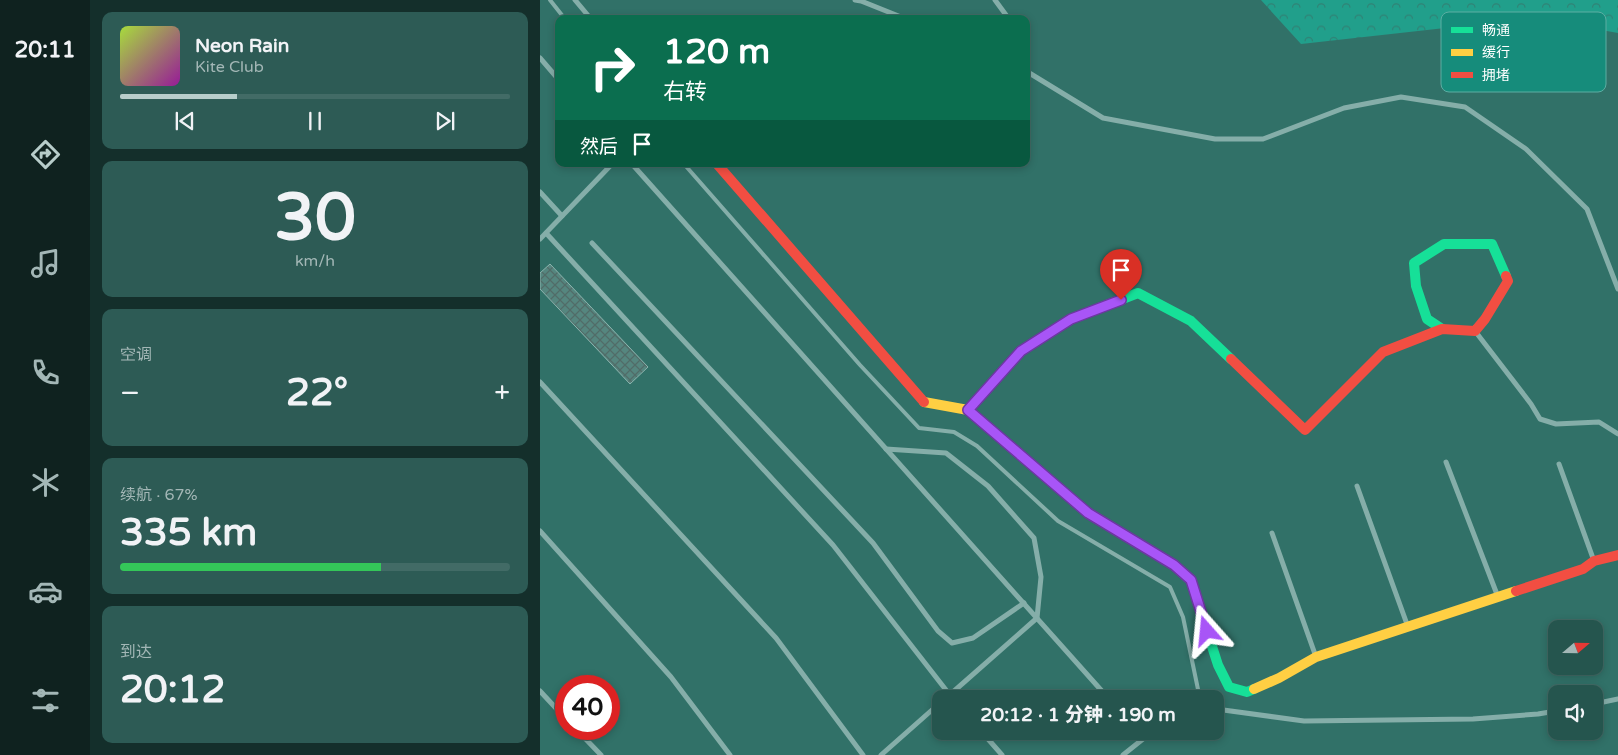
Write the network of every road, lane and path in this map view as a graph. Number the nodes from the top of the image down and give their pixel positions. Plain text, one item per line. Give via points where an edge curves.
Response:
1 (550, 0) edge
2 (575, 0) edge
3 (855, 0) edge
4 (995, 0) edge
5 (562, 15) edge
6 (588, 15) edge
7 (896, 15) edge
8 (1006, 15) dead end
9 (540, 58) edge
10 (1030, 73) edge
11 (555, 75) edge
12 (609, 167) edge
13 (635, 167) edge
14 (687, 167) edge
15 (720, 167) edge
16 (540, 192) edge
17 (562, 216) junction
18 (546, 233) junction
19 (540, 238) edge
20 (592, 243) dead end
21 (1618, 289) edge
22 (1442, 329) junction
23 (1475, 331) junction
24 (540, 382) edge
25 (968, 410) junction
26 (1618, 434) edge
27 (885, 449) junction
28 (1446, 462) dead end
29 (1558, 464) dead end
30 (1357, 486) dead end
31 (540, 531) edge
32 (1272, 533) dead end
33 (1618, 555) edge
34 (1594, 560) junction
35 (1498, 598) junction
36 (1024, 603) junction
37 (1037, 618) junction
38 (1408, 627) junction
39 (1316, 657) junction
40 (944, 690) edge
41 (957, 690) edge
42 (1101, 690) edge
43 (1198, 690) edge
44 (540, 691) edge
45 (1618, 699) edge
46 (1603, 702) edge
47 (555, 707) edge
48 (932, 710) edge
49 (1224, 710) edge
50 (1548, 712) edge
51 (586, 740) edge
52 (989, 740) edge
53 (1142, 740) edge
54 (600, 755) edge
55 (730, 755) edge
56 (863, 755) edge
57 (881, 755) edge
58 (1002, 755) edge
59 (1123, 755) edge

1 - 5 lane
2 - 6 street
3 - 7 street
4 - 8 street
9 - 11 street
10 - 21 street via 1103,118 1215,139 1263,139 1344,108 1401,98 1465,107 1526,149 1587,208
12 - 17 street
13 - 27 street
14 - 43 lane via 918,428 954,432 976,446 1058,522 1170,586 1182,618
15 - 25 street via 925,403
16 - 17 street
17 - 18 street
18 - 19 street
18 - 40 street via 833,545
20 - 36 street via 873,543 938,631 952,643 973,638
22 - 23 street
22 - 23 street via 1427,319 1416,286 1414,263 1444,244 1492,244 1508,281
22 - 25 street via 1383,352 1305,430 1191,320 1138,293 1071,319 1021,351
23 - 26 street via 1540,419 1556,424 1600,422
24 - 56 street via 776,638
25 - 39 street via 1088,513 1174,565 1191,580 1218,665 1229,686 1247,692
27 - 36 street
27 - 37 street via 946,453 988,486 1034,538 1042,577
28 - 35 street
29 - 34 street
30 - 38 street
31 - 55 street via 671,676
32 - 39 street
33 - 34 street
34 - 35 street via 1583,570
35 - 38 street
36 - 37 street
37 - 41 street
37 - 42 street
38 - 39 street
44 - 47 street
45 - 46 street
48 - 57 street
49 - 50 street via 1304,722 1473,719
51 - 54 street
52 - 58 street
53 - 59 street

